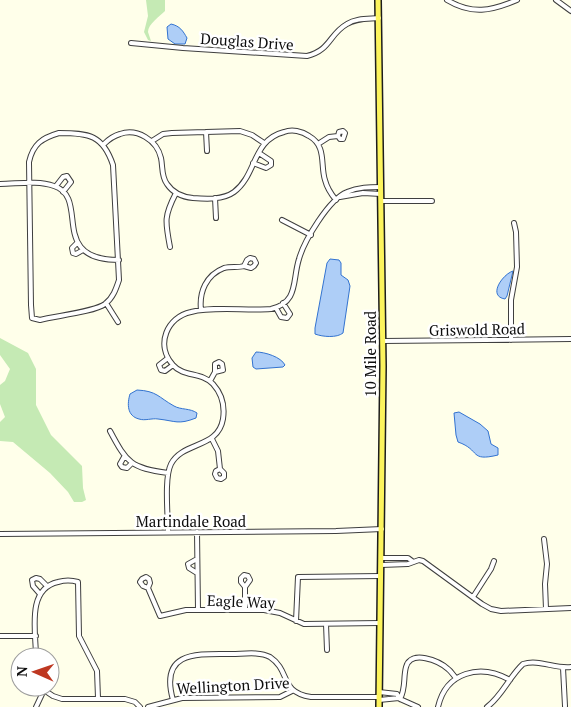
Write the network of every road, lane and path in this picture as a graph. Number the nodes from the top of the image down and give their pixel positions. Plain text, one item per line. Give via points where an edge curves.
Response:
1 (378, 0) edge
2 (446, 0) edge
3 (517, 0) edge
4 (556, 0) edge
5 (571, 11) edge
6 (379, 18) junction
7 (131, 43) dead end
8 (206, 132) junction
9 (338, 136) dead end
10 (152, 142) junction
11 (264, 143) junction
12 (104, 144) junction
13 (318, 144) junction
14 (207, 151) dead end
15 (259, 152) junction
16 (254, 162) junction
17 (29, 183) junction
18 (0, 184) edge
19 (56, 186) junction
20 (381, 187) junction
21 (63, 192) junction
22 (176, 193) junction
23 (382, 194) junction
24 (215, 198) junction
25 (338, 198) junction
26 (432, 201) dead end
27 (382, 202) junction
28 (216, 218) dead end
29 (282, 220) dead end
30 (514, 223) dead end
31 (311, 235) junction
32 (77, 243) junction
33 (170, 247) dead end
34 (83, 250) junction
35 (118, 260) junction
36 (244, 266) dead end
37 (106, 303) junction
38 (283, 303) junction
39 (276, 308) junction
40 (202, 310) junction
41 (118, 322) dead end
42 (571, 339) edge
43 (511, 340) junction
44 (383, 341) junction
45 (168, 358) junction
46 (173, 365) junction
47 (215, 372) dead end
48 (210, 381) junction
49 (110, 431) dead end
50 (212, 439) junction
51 (124, 457) junction
52 (132, 463) junction
53 (220, 469) dead end
54 (168, 473) junction
55 (382, 528) junction
56 (168, 532) junction
57 (197, 532) junction
58 (0, 534) edge
59 (544, 539) dead end
60 (381, 558) junction
61 (197, 559) junction
62 (412, 561) junction
63 (494, 561) dead end
64 (381, 565) junction
65 (197, 573) junction
66 (381, 576) junction
67 (245, 587) dead end
68 (46, 588) junction
69 (148, 588) dead end
70 (40, 594) junction
71 (473, 597) junction
72 (571, 608) edge
73 (546, 609) junction
74 (198, 610) junction
75 (245, 610) junction
76 (296, 621) junction
77 (380, 623) junction
78 (326, 624) junction
79 (0, 636) edge
80 (36, 636) junction
81 (36, 647) edge
82 (327, 650) dead end
83 (571, 667) edge
84 (563, 668) junction
85 (456, 678) junction
86 (510, 680) junction
87 (292, 690) junction
88 (379, 696) junction
89 (58, 697) edge
90 (98, 698) junction
91 (400, 698) junction
92 (173, 700) junction
93 (565, 706) dead end
94 (140, 707) edge
95 (148, 707) edge
96 (378, 707) edge
97 (418, 707) edge
98 (438, 707) edge
99 (487, 707) edge

1 - 6 main road, 10 Mile Road
2 - 3 street via 458,7 477,10
4 - 5 street
6 - 7 street, Douglas Drive via 346,24 325,48 306,56
6 - 20 main road, 10 Mile Road
8 - 10 street via 172,132
8 - 11 street via 240,131
8 - 14 street
9 - 13 street
10 - 12 street via 129,133 120,134
10 - 22 street via 161,158 167,184
11 - 13 street via 292,130 310,136
11 - 15 street
12 - 17 street via 84,134 59,133 40,140 30,154
12 - 35 street via 113,165
13 - 25 street via 324,180 331,194
15 - 16 street
15 - 16 street via 269,158 271,165 266,168
16 - 24 street via 234,191
17 - 18 street
17 - 19 street
17 - 37 street via 32,318 40,320
19 - 21 street
19 - 21 street via 63,177 70,178
20 - 23 main road, 10 Mile Road
20 - 25 street via 358,188
21 - 32 street via 72,209
22 - 24 street via 191,198
22 - 33 street via 166,214
23 - 25 street
23 - 27 main road, 10 Mile Road
24 - 28 street
25 - 31 street via 323,214
26 - 27 street
27 - 44 main road, 10 Mile Road
29 - 31 street
30 - 43 street via 517,267 511,300
31 - 38 street via 299,258 292,294
32 - 34 street
32 - 34 street via 72,248 73,253
34 - 35 street via 100,259
35 - 37 street via 119,280
36 - 40 street via 225,268 210,277 202,290
37 - 41 street
38 - 39 street
38 - 39 street via 290,314 287,318 281,317
39 - 40 street
40 - 45 street via 181,315 172,322 165,340
42 - 43 street, Griswold Road
43 - 44 street, Griswold Road
44 - 55 main road, 10 Mile Road
45 - 46 street
45 - 46 street via 159,365 161,370
46 - 48 street via 186,374
47 - 48 street
48 - 50 street via 221,397 223,411 222,424
49 - 51 street
50 - 53 street via 218,451
50 - 54 street via 181,452
51 - 52 street
51 - 52 street via 120,464 122,467
52 - 54 street via 144,469
54 - 56 street
55 - 57 street, Martindale Road
55 - 60 main road, 10 Mile Road
56 - 57 street, Martindale Road
56 - 58 street, Martindale Road
57 - 61 street
59 - 73 street
60 - 62 street via 408,558
60 - 64 main road, 10 Mile Road
61 - 65 street
61 - 65 street via 188,564
62 - 64 street
62 - 71 street via 423,562
63 - 71 street
64 - 66 main road, 10 Mile Road
65 - 74 street
66 - 76 street via 298,577
66 - 77 main road, 10 Mile Road
67 - 75 street
68 - 70 street
68 - 70 street via 36,578 32,580
68 - 90 street via 62,581 78,582 79,636 97,671
69 - 74 street, Eagle Way via 160,616
70 - 80 street via 36,606
71 - 73 street via 481,606 501,611
72 - 73 street
74 - 75 street, Eagle Way
75 - 76 street, Eagle Way via 273,612
76 - 78 street, Eagle Way
77 - 78 street, Eagle Way
77 - 88 main road, 10 Mile Road
78 - 82 street
79 - 80 street
80 - 81 street
83 - 84 street
84 - 86 street via 528,662
84 - 93 street
85 - 86 street via 478,672 497,674
85 - 91 street via 448,668 434,660 410,660
85 - 98 street via 443,692
86 - 99 street
87 - 88 street, Wellington Drive via 311,697
87 - 92 street, Wellington Drive via 280,697
87 - 92 street via 279,666 266,656 200,654 184,658 175,666 170,677
88 - 91 street
88 - 91 street via 396,694
88 - 96 main road, 10 Mile Road
89 - 90 street
90 - 94 street via 125,698
91 - 97 street
92 - 95 street, Wellington Drive

